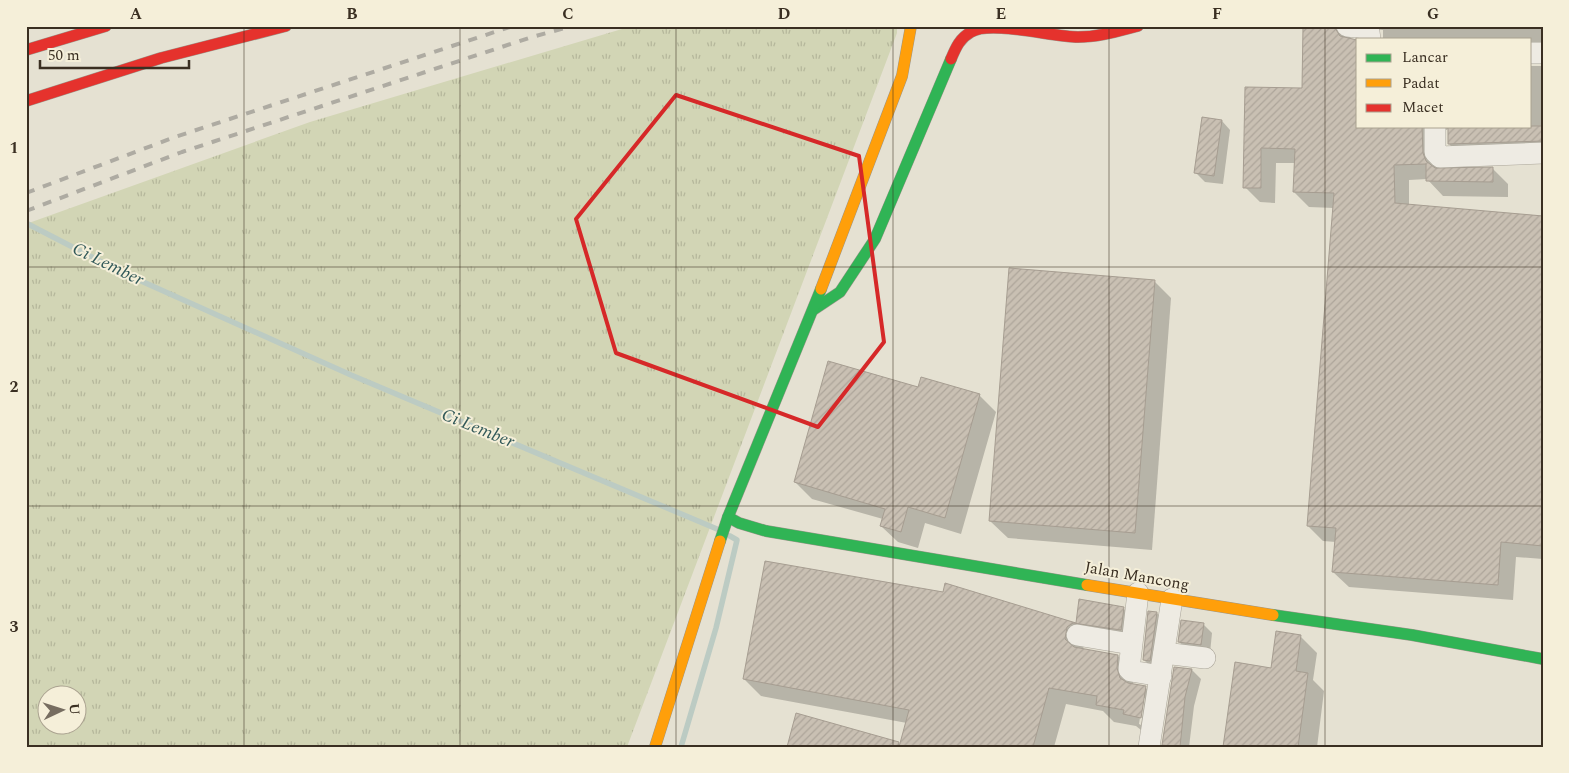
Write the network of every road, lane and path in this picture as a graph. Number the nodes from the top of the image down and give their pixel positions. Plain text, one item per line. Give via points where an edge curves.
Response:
1 (106, 26) edge
2 (286, 26) edge
3 (911, 26) edge
4 (1138, 26) edge
5 (1347, 26) edge
6 (1370, 38) edge
7 (26, 50) edge
8 (26, 100) edge
9 (1435, 128) edge
10 (1543, 154) edge
11 (813, 310) junction
12 (727, 520) junction
13 (1138, 593) junction
14 (1172, 599) junction
15 (1077, 635) dead end
16 (1131, 644) junction
17 (1164, 653) junction
18 (1205, 658) dead end
19 (1543, 659) edge
20 (1161, 676) junction
21 (655, 747) edge
22 (1149, 747) edge

1 - 7 main road
2 - 8 main road via 161,58
3 - 11 main road via 902,76
4 - 11 main road via 1104,35 1077,37 987,27 972,31 957,44 875,239 840,292
5 - 6 street via 1365,28
9 - 10 street via 1435,152 1440,157
11 - 12 main road
12 - 13 main road, Jalan Mancong via 759,530
12 - 21 main road
13 - 14 main road, Jalan Mancong
13 - 16 street
14 - 17 street
14 - 19 main road, Jalan Mancong via 1412,635
15 - 16 street
16 - 20 street via 1130,671
17 - 18 street
17 - 20 street
20 - 22 street

